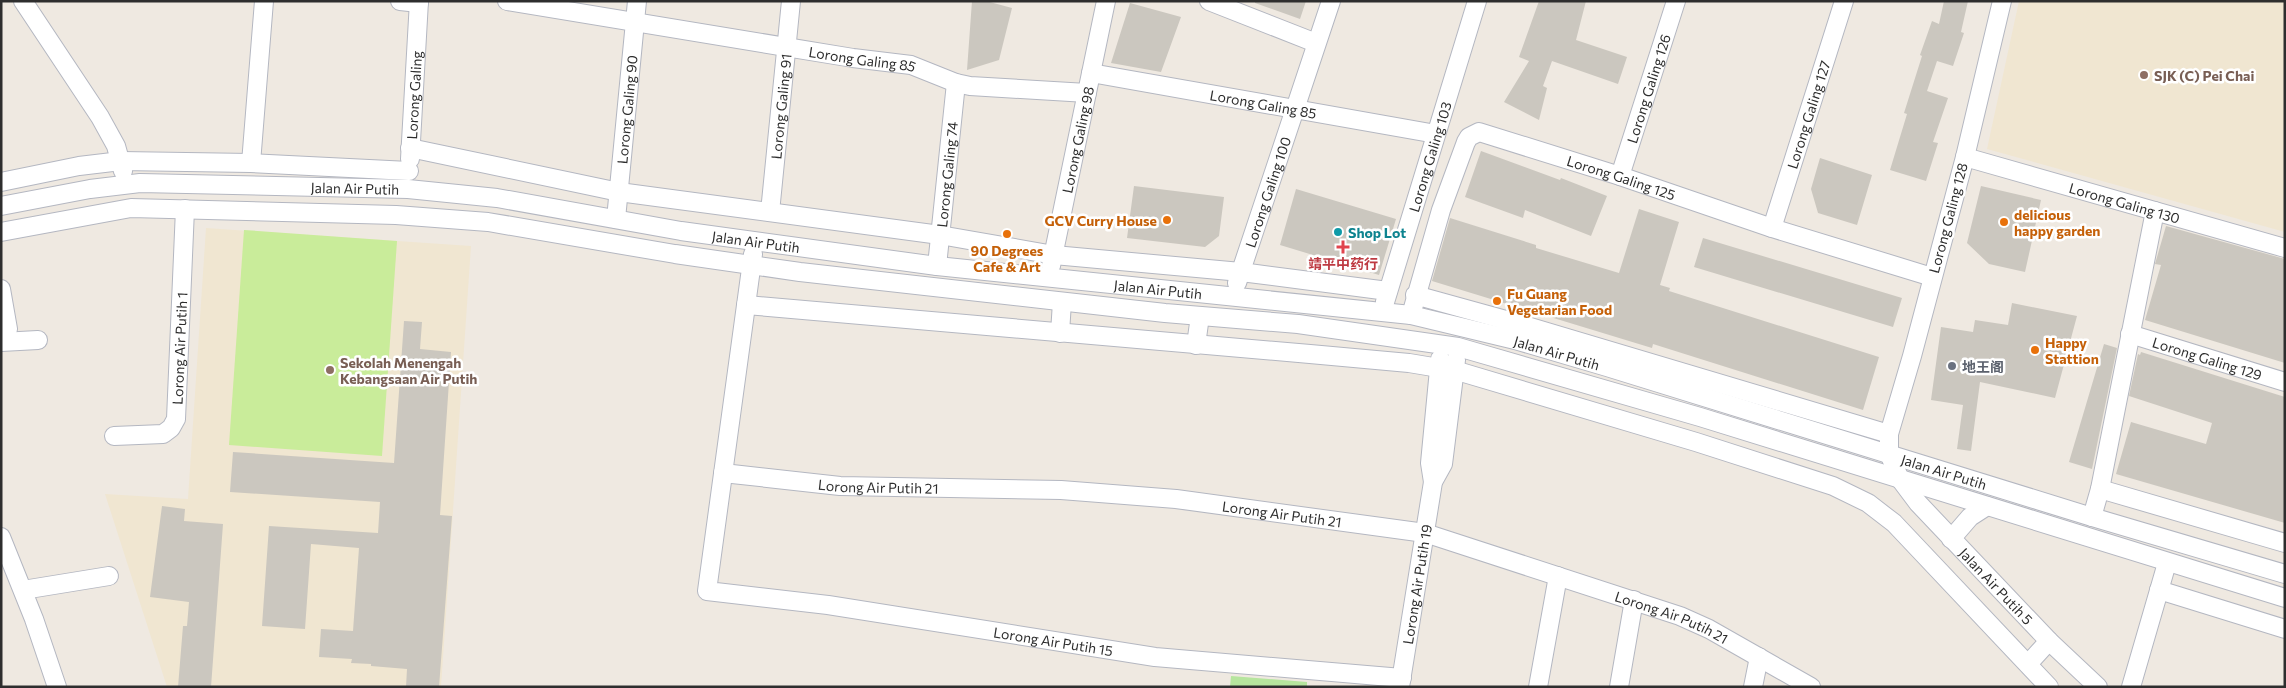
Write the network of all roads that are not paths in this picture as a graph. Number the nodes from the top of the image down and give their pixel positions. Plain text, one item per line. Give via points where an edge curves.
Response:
1 (24, 1) edge
2 (264, 1) edge
3 (400, 1) edge
4 (507, 1) edge
5 (638, 1) edge
6 (791, 1) edge
7 (1106, 1) edge
8 (1209, 1) edge
9 (1331, 1) edge
10 (1477, 1) edge
11 (1676, 1) edge
12 (1844, 1) edge
13 (2002, 1) edge
14 (419, 2) edge
15 (636, 21) junction
16 (1316, 43) junction
17 (785, 46) junction
18 (1091, 73) junction
19 (956, 83) junction
20 (1087, 93) junction
21 (1296, 109) junction
22 (1436, 134) junction
23 (410, 148) junction
24 (1965, 157) junction
25 (121, 161) junction
26 (251, 163) junction
27 (409, 171) junction
28 (1620, 176) junction
29 (1, 182) edge
30 (126, 184) junction
31 (408, 189) junction
32 (619, 192) junction
33 (1, 206) edge
34 (131, 208) junction
35 (185, 209) junction
36 (2155, 210) junction
37 (770, 212) junction
38 (616, 219) junction
39 (1772, 228) junction
40 (1, 232) edge
41 (940, 235) junction
42 (754, 241) junction
43 (2285, 248) edge
44 (1054, 255) junction
45 (1116, 261) junction
46 (751, 264) junction
47 (937, 266) junction
48 (1240, 272) junction
49 (1049, 278) junction
50 (1932, 278) junction
51 (1115, 284) junction
52 (1, 289) edge
53 (1388, 291) junction
54 (1233, 296) junction
55 (1416, 296) junction
56 (1062, 302) junction
57 (746, 305) junction
58 (1383, 312) junction
59 (1411, 315) junction
60 (1200, 316) junction
61 (1453, 324) junction
62 (1060, 333) junction
63 (2130, 334) junction
64 (38, 340) dead end
65 (1, 341) edge
66 (1196, 346) junction
67 (1450, 346) junction
68 (1447, 369) junction
69 (2285, 382) edge
70 (1700, 417) junction
71 (1889, 434) junction
72 (114, 436) dead end
73 (1696, 442) junction
74 (1889, 454) junction
75 (723, 473) junction
76 (1900, 479) junction
77 (2100, 489) junction
78 (1987, 506) junction
79 (2092, 517) junction
80 (1425, 533) junction
81 (1, 538) edge
82 (1951, 540) junction
83 (2285, 543) edge
84 (2167, 563) junction
85 (2285, 574) edge
86 (109, 576) dead end
87 (1558, 576) junction
88 (23, 590) junction
89 (2159, 590) junction
90 (2285, 598) edge
91 (1634, 600) junction
92 (2285, 629) edge
93 (2049, 641) junction
94 (1758, 657) junction
95 (2028, 664) junction
96 (1401, 682) edge
97 (57, 687) edge
98 (1538, 687) edge
99 (1619, 687) edge
100 (1753, 687) edge
101 (1810, 687) edge
102 (2049, 687) edge
103 (2098, 687) edge
104 (2131, 687) edge

1 - 25 street via 100,117
2 - 26 street
3 - 14 street
4 - 15 street, Lorong Galing 85
5 - 15 street, Lorong Galing 90
6 - 17 street, Lorong Galing 91
7 - 18 street, Lorong Galing 98
8 - 16 street
9 - 16 street, Lorong Galing 100
10 - 22 street, Lorong Galing 103
11 - 28 street, Lorong Galing 126
12 - 39 street, Lorong Galing 127
13 - 24 street, Lorong Galing 128
14 - 23 street, Lorong Galing
15 - 17 street, Lorong Galing 85
15 - 32 street, Lorong Galing 90
16 - 21 street, Lorong Galing 100
17 - 19 street, Lorong Galing 85 via 911,65
17 - 37 street, Lorong Galing 91
18 - 20 street, Lorong Galing 98
18 - 21 street, Lorong Galing 85
19 - 20 street, Lorong Galing 85 via 987,88
19 - 41 street, Lorong Galing 74
20 - 44 street, Lorong Galing 98
21 - 22 street, Lorong Galing 85
21 - 48 street, Lorong Galing 100
22 - 53 street, Lorong Galing 103
23 - 27 street, Lorong Galing
23 - 32 street
24 - 36 street, Lorong Galing 130
24 - 50 street, Lorong Galing 128
25 - 26 street
25 - 29 street
25 - 30 street
26 - 27 street
27 - 31 street, Lorong Galing
28 - 39 street, Lorong Galing 125
28 - 55 street, Lorong Galing 125 via 1487,133 1474,133 1466,142 1441,210
30 - 31 street, Jalan Air Putih
30 - 33 street, Jalan Air Putih
30 - 34 street
31 - 38 street, Jalan Air Putih via 497,198
32 - 37 street
32 - 38 street, Lorong Galing 90
34 - 35 street, Jalan Air Putih
34 - 40 street, Jalan Air Putih
35 - 46 street, Jalan Air Putih via 396,215 488,222
35 - 72 street, Lorong Air Putih 1 via 176,419 163,434
36 - 43 street, Lorong Galing 130
36 - 63 street
37 - 41 street
38 - 42 street, Jalan Air Putih
39 - 50 street, Lorong Galing 125
41 - 44 street
41 - 47 street, Lorong Galing 74
42 - 46 street
42 - 47 street, Jalan Air Putih
44 - 45 street
44 - 49 street, Lorong Galing 98
45 - 48 street
45 - 51 street
46 - 56 street, Jalan Air Putih
46 - 57 street
47 - 49 street, Jalan Air Putih
48 - 53 street
48 - 54 street, Lorong Galing 100
49 - 51 street, Jalan Air Putih
50 - 71 street, Lorong Galing 128
51 - 54 street, Jalan Air Putih
52 - 65 street via 8,329
53 - 58 street, Lorong Galing 103
54 - 58 street, Jalan Air Putih
55 - 59 street
55 - 71 street
56 - 60 street, Jalan Air Putih
56 - 62 street
57 - 62 street
57 - 75 street
58 - 59 street, Jalan Air Putih
59 - 61 street, Jalan Air Putih
60 - 66 street
60 - 67 street, Jalan Air Putih via 1298,324
61 - 67 street, Lorong Air Putih 19
61 - 74 street, Jalan Air Putih via 1608,366
62 - 66 street
63 - 69 street, Lorong Galing 129
63 - 77 street
64 - 65 street
66 - 68 street
67 - 68 street, Lorong Air Putih 19
67 - 70 street, Jalan Air Putih
68 - 73 street
68 - 80 street, Lorong Air Putih 19 via 1443,464 1433,482
70 - 73 street
70 - 76 street, Jalan Air Putih
71 - 74 street, Lorong Galing 128
73 - 95 street via 1842,490 1868,502 1894,523
74 - 76 street, Jalan Air Putih 5
74 - 79 street, Jalan Air Putih
75 - 80 street, Lorong Air Putih 21 via 840,486 1061,490 1176,500
75 - 96 street, Lorong Air Putih 15 via 707,591 838,607 1155,657
76 - 78 street, Jalan Air Putih
76 - 82 street, Jalan Air Putih 5
77 - 79 street
77 - 83 street
78 - 82 street via 1970,516
78 - 84 street, Jalan Air Putih
79 - 85 street, Jalan Air Putih
80 - 87 street, Lorong Air Putih 21
80 - 96 street, Lorong Air Putih 19
81 - 88 street
82 - 93 street, Jalan Air Putih 5
84 - 89 street
84 - 90 street, Jalan Air Putih
86 - 88 street
87 - 91 street, Lorong Air Putih 21
87 - 98 street
88 - 97 street
89 - 92 street
89 - 104 street
91 - 94 street, Lorong Air Putih 21 via 1702,626
91 - 99 street
93 - 95 street
93 - 103 street, Jalan Air Putih 5
94 - 100 street
94 - 101 street, Lorong Air Putih 21
95 - 102 street

